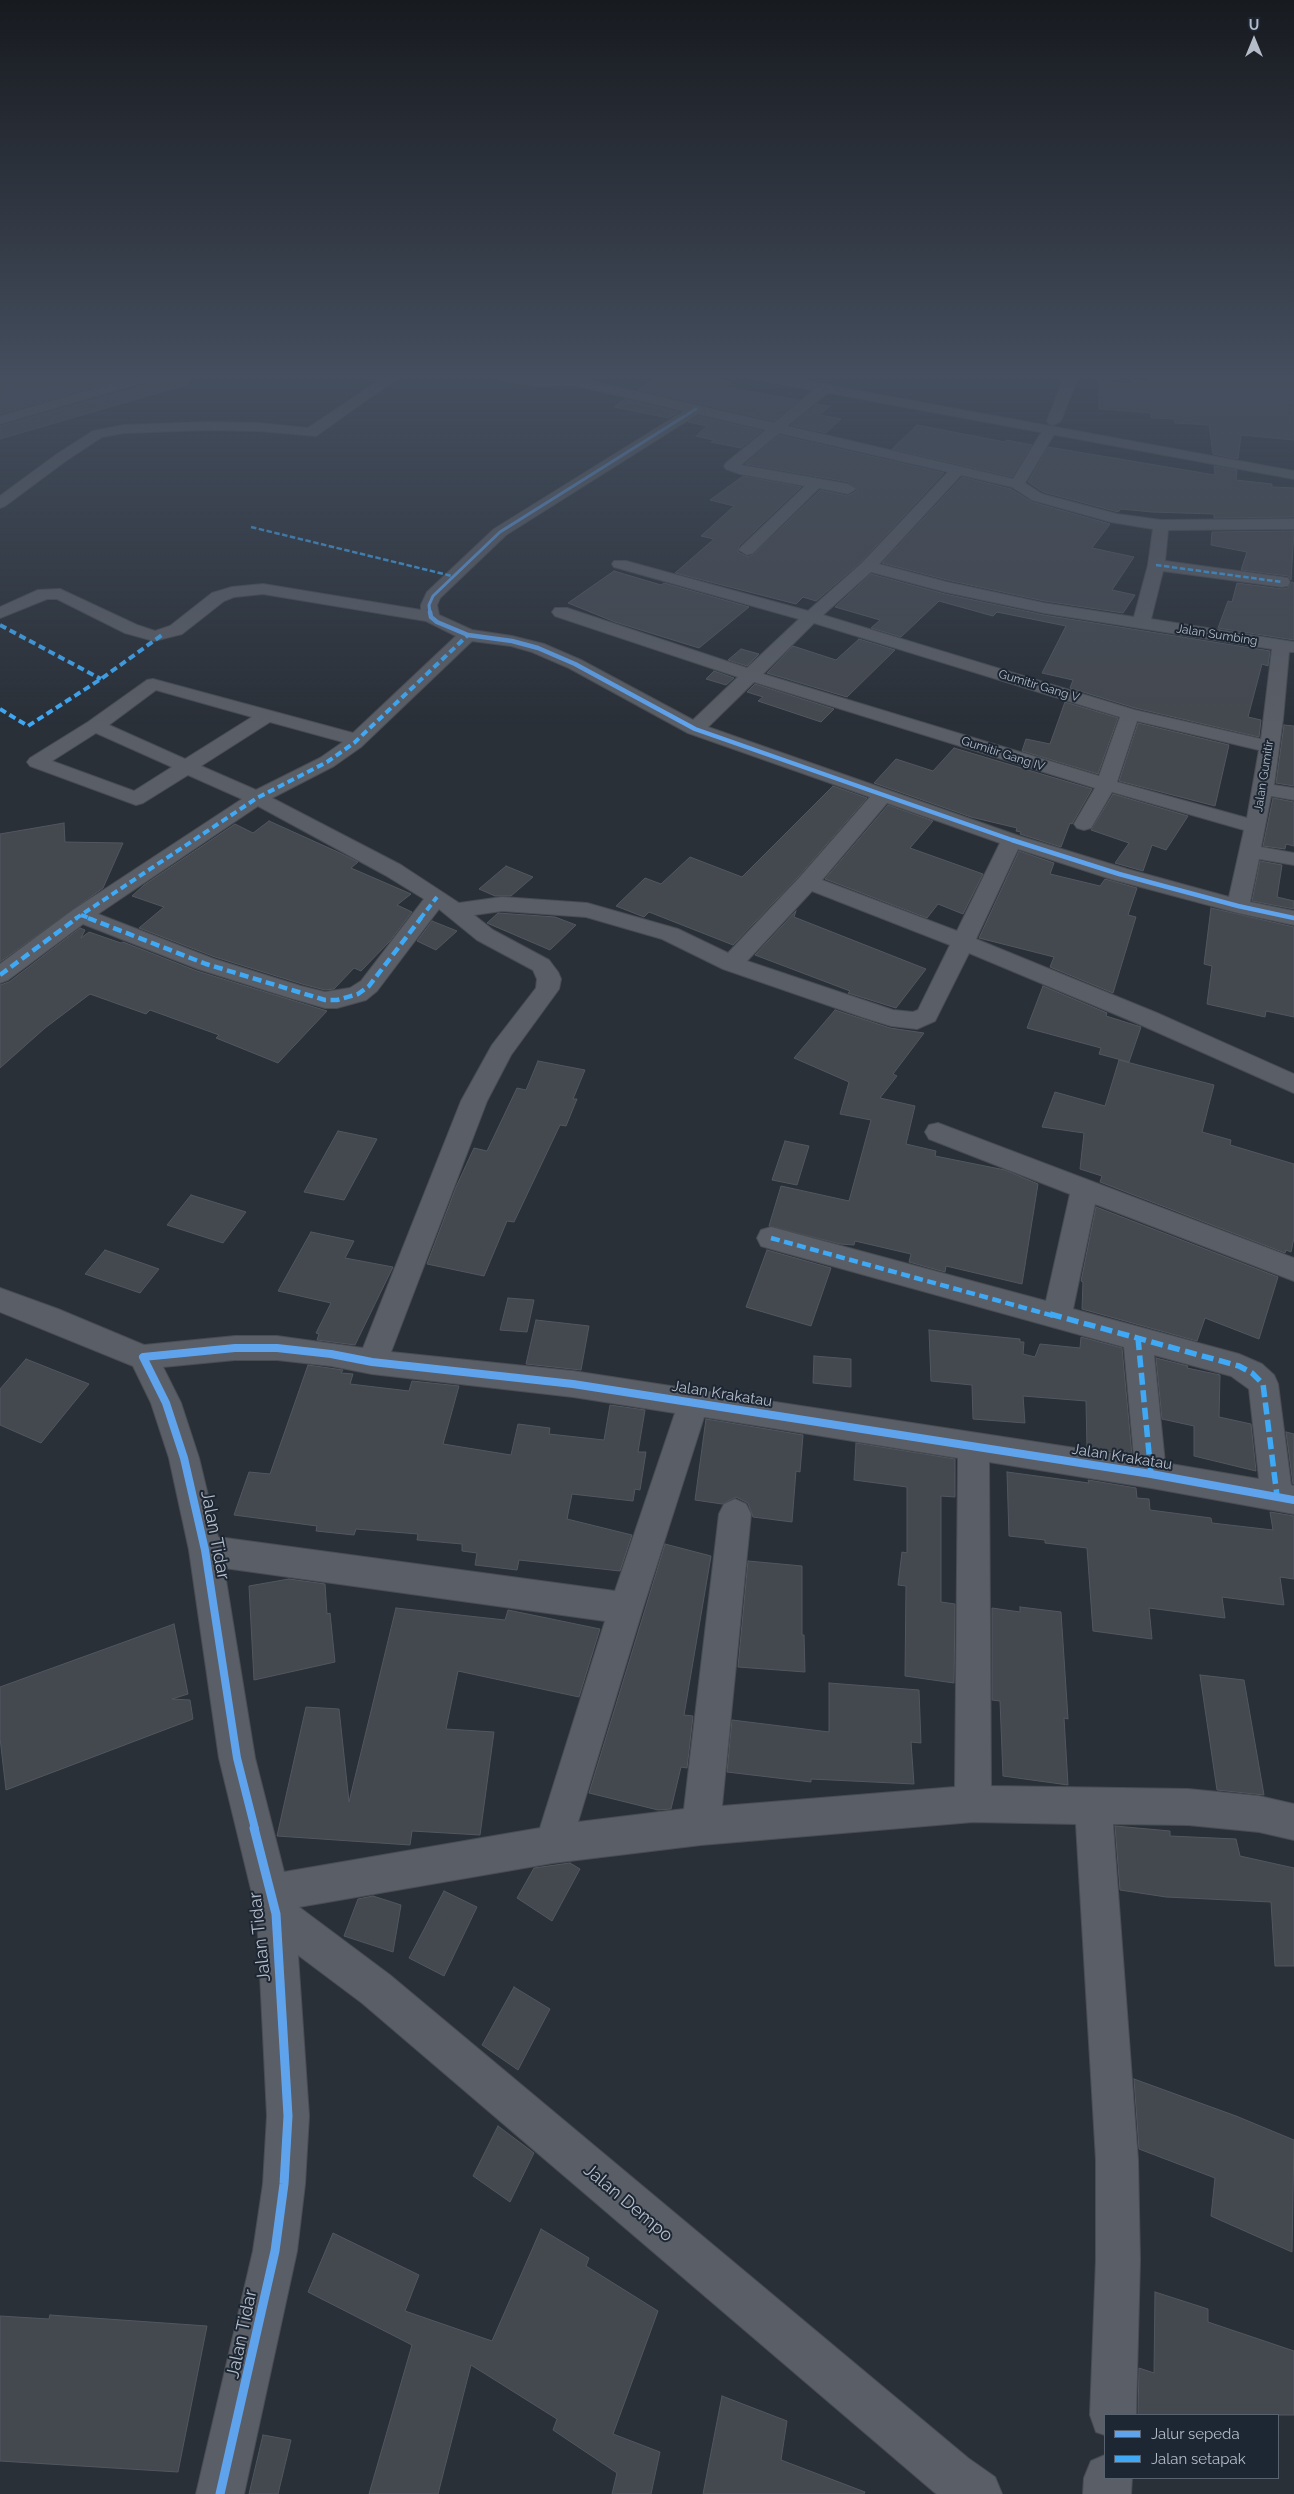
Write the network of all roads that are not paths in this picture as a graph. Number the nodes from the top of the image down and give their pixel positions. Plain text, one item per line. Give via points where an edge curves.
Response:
1 (13, 493) edge
2 (561, 493) edge
3 (805, 493) edge
4 (935, 493) edge
5 (1031, 493) edge
6 (0, 503) edge
7 (1294, 524) edge
8 (1162, 525) junction
9 (747, 550) dead end
10 (620, 564) dead end
11 (868, 566) junction
12 (1156, 566) junction
13 (1282, 582) dead end
14 (561, 612) dead end
15 (0, 613) edge
16 (431, 617) junction
17 (811, 617) junction
18 (1140, 624) junction
19 (468, 635) junction
20 (1288, 646) edge
21 (752, 676) junction
22 (1130, 714) junction
23 (266, 716) junction
24 (94, 726) junction
25 (695, 729) junction
26 (357, 740) junction
27 (1269, 747) junction
28 (189, 768) junction
29 (1106, 785) junction
30 (1263, 789) junction
31 (884, 794) junction
32 (1294, 794) edge
33 (257, 798) junction
34 (1084, 824) dead end
35 (1256, 827) junction
36 (1012, 840) junction
37 (1251, 851) junction
38 (1294, 859) edge
39 (808, 882) junction
40 (445, 904) junction
41 (1238, 906) junction
42 (81, 915) junction
43 (1294, 918) edge
44 (963, 942) junction
45 (731, 964) junction
46 (0, 975) edge
47 (1294, 1084) edge
48 (938, 1132) dead end
49 (1085, 1188) junction
50 (771, 1238) dead end
51 (1294, 1270) edge
52 (0, 1300) edge
53 (1056, 1316) junction
54 (1138, 1338) junction
55 (143, 1357) junction
56 (372, 1362) junction
57 (694, 1402) junction
58 (974, 1447) junction
59 (1151, 1474) junction
60 (1286, 1498) edge
61 (735, 1514) dead end
62 (205, 1550) junction
63 (626, 1608) junction
64 (973, 1804) junction
65 (1093, 1805) junction
66 (1294, 1822) edge
67 (701, 1826) junction
68 (553, 1844) junction
69 (274, 1904) junction
70 (1113, 2414) edge
71 (1108, 2479) edge
72 (220, 2494) edge
73 (978, 2494) edge
74 (1107, 2494) edge

1 - 6 street
2 - 16 street via 505,528 438,591 429,605
3 - 9 street
4 - 11 street
5 - 8 street via 1082,511
7 - 8 street
8 - 12 street
10 - 17 street, Gumitir Gang V
11 - 17 street
11 - 18 street, Jalan Sumbing via 987,596
12 - 13 street
12 - 18 street
14 - 21 street, Gumitir Gang IV
15 - 16 street via 44,594 60,594 154,636 176,630 218,596 263,589
16 - 19 street
17 - 21 street
17 - 22 street, Gumitir Gang V
18 - 20 street, Jalan Sumbing
19 - 25 street via 538,648 575,664
19 - 26 street
20 - 27 street, Jalan Gumitir
21 - 25 street
21 - 29 street, Gumitir Gang IV
22 - 27 street, Gumitir Gang V
22 - 29 street
23 - 24 street via 153,684
23 - 26 street
23 - 28 street
24 - 28 street
24 - 28 street via 37,762 136,800
25 - 31 street
26 - 33 street via 327,762
27 - 30 street, Jalan Gumitir
28 - 33 street
29 - 34 street
29 - 35 street, Gumitir Gang IV
30 - 32 street
30 - 35 street, Jalan Gumitir
31 - 36 street
31 - 39 street
33 - 40 street via 394,870
33 - 42 street
35 - 37 street, Jalan Gumitir
36 - 41 street via 1119,874
36 - 44 street
37 - 38 street
37 - 41 street, Jalan Gumitir
39 - 44 street
39 - 45 street
40 - 42 street via 369,986 358,994 337,1000 324,1000 206,964
40 - 45 street via 587,910 670,934
40 - 56 street via 497,942 541,965 547,972 548,985 501,1051 474,1101
41 - 43 street
42 - 46 street
44 - 45 street via 927,1015 917,1021 891,1018
44 - 47 street via 1149,1019
48 - 49 street
49 - 51 street
49 - 53 street
50 - 53 street
52 - 55 street
53 - 54 street
54 - 59 street
54 - 60 street via 1239,1366 1263,1384
55 - 56 street, Jalan Krakatau via 269,1348
55 - 62 street, Jalan Tidar via 166,1403 184,1458
56 - 57 street, Jalan Krakatau via 574,1384
57 - 58 street, Jalan Krakatau
57 - 63 street
58 - 59 street, Jalan Krakatau
58 - 64 street
59 - 60 street, Jalan Krakatau
61 - 67 street
62 - 63 street
62 - 69 street, Jalan Tidar via 237,1758
63 - 68 street
64 - 65 street
64 - 67 street
65 - 66 street via 1205,1809 1259,1814
65 - 70 street via 1116,2160 1118,2260
67 - 68 street
68 - 69 street
69 - 72 street, Jalan Tidar via 288,2116 284,2184 275,2251
69 - 73 street, Jalan Dempo
71 - 74 street

